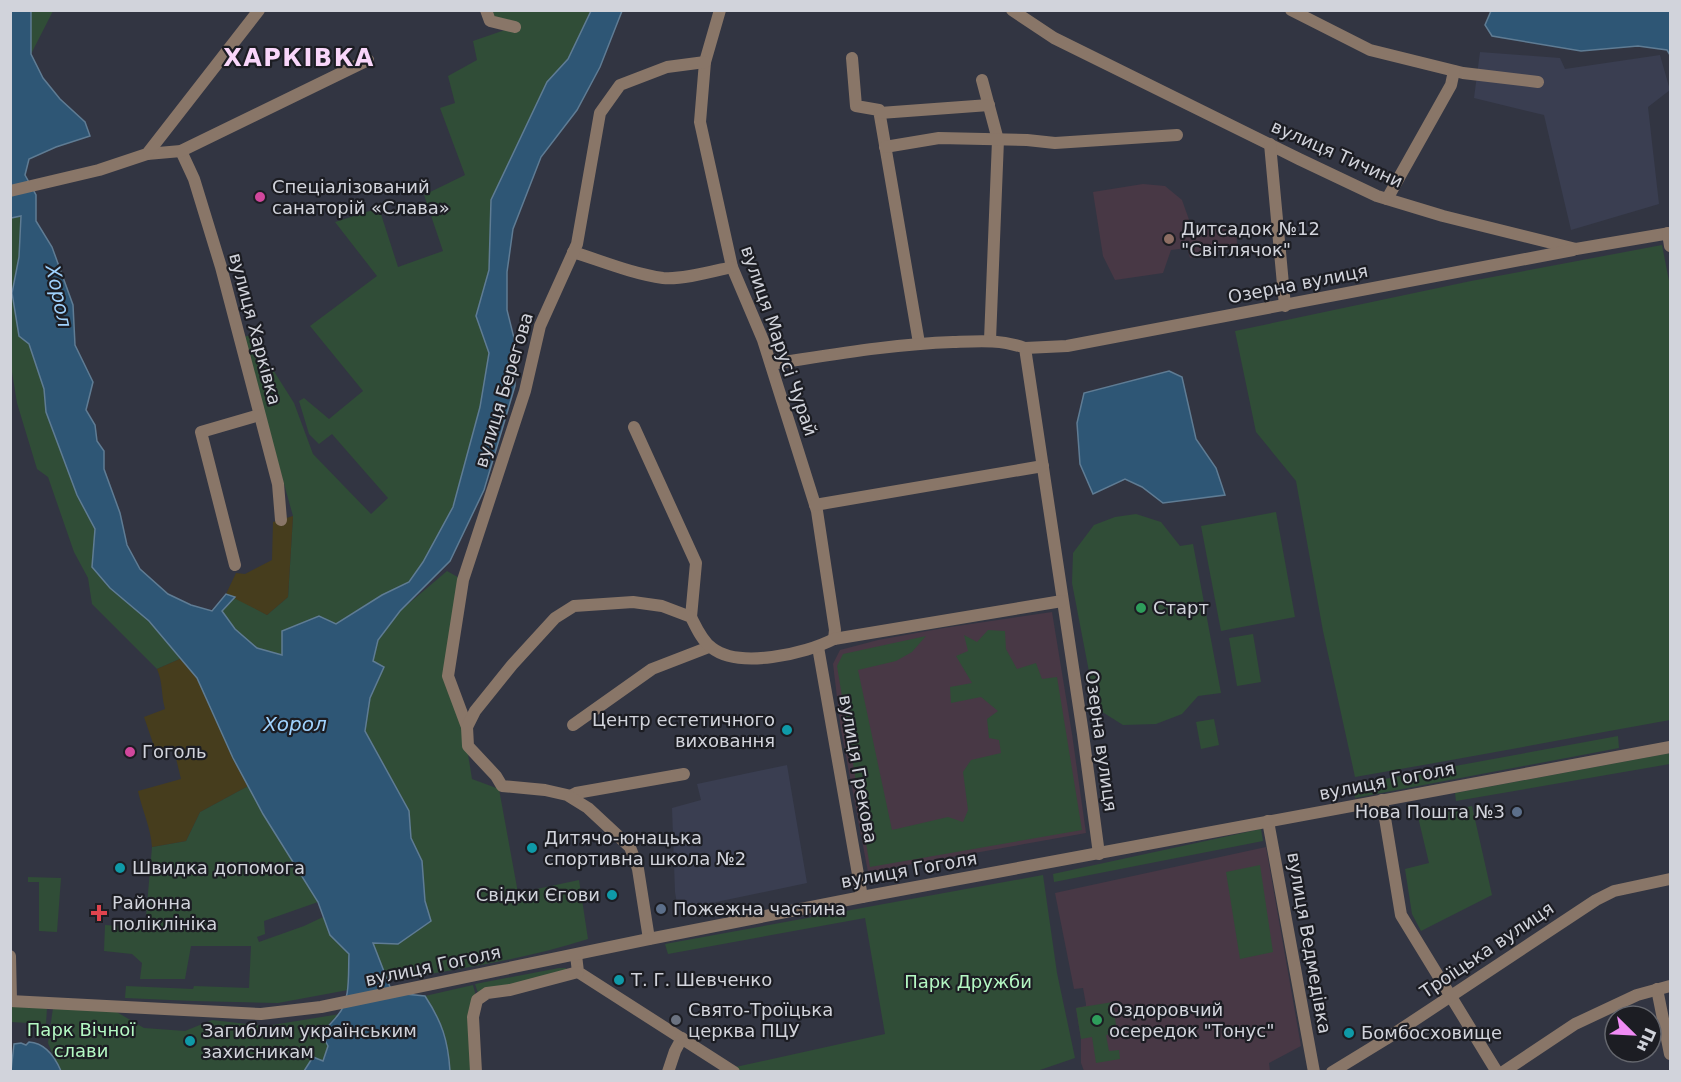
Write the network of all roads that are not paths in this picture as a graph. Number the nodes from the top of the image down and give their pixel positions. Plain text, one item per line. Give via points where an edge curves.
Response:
1 (259, 10) edge
2 (486, 10) edge
3 (720, 10) edge
4 (1012, 10) edge
5 (1291, 10) edge
6 (515, 27) dead end
7 (852, 58) dead end
8 (368, 60) dead end
9 (705, 62) junction
10 (1454, 71) junction
11 (982, 80) dead end
12 (1538, 82) dead end
13 (989, 105) junction
14 (880, 113) junction
15 (1177, 135) dead end
16 (998, 140) junction
17 (1270, 144) junction
18 (885, 147) junction
19 (181, 151) junction
20 (147, 154) junction
21 (10, 191) edge
22 (1387, 199) junction
23 (1670, 237) edge
24 (1576, 249) junction
25 (573, 252) junction
26 (732, 267) junction
27 (1285, 306) junction
28 (990, 340) junction
29 (919, 343) junction
30 (1025, 348) junction
31 (771, 364) junction
32 (259, 415) junction
33 (634, 427) dead end
34 (1043, 466) junction
35 (815, 505) junction
36 (281, 520) dead end
37 (235, 565) dead end
38 (1062, 601) junction
39 (692, 616) junction
40 (834, 639) junction
41 (710, 647) junction
42 (818, 647) junction
43 (573, 725) dead end
44 (467, 726) junction
45 (1671, 747) edge
46 (684, 774) dead end
47 (570, 796) junction
48 (1382, 800) junction
49 (1268, 821) junction
50 (1099, 854) junction
51 (1671, 879) edge
52 (862, 897) junction
53 (649, 939) junction
54 (576, 955) junction
55 (10, 956) edge
56 (578, 972) junction
57 (1671, 986) edge
58 (1657, 989) junction
59 (1452, 996) junction
60 (11, 1001) edge
61 (682, 1038) junction
62 (1671, 1054) edge
63 (476, 1071) edge
64 (668, 1071) edge
65 (734, 1071) edge
66 (1314, 1071) edge
67 (1332, 1071) edge
68 (1497, 1071) edge
69 (1503, 1071) edge

1 - 20 street
2 - 6 street via 490,21
3 - 9 street, вулиця Марусі Чурай
4 - 17 street, вулиця Тичини via 1054,38
5 - 10 street via 1370,50
7 - 14 street via 856,106
8 - 19 street
9 - 25 street, вулиця Берегова via 667,67 620,85 600,113
9 - 26 street, вулиця Марусі Чурай via 700,122
10 - 12 street
10 - 22 street via 1451,85
11 - 13 street
13 - 14 street
13 - 16 street
14 - 18 street
15 - 16 street via 1055,143
16 - 18 street via 939,138
16 - 28 street
17 - 22 street, вулиця Тичини
17 - 27 street
18 - 29 street
19 - 20 street
19 - 32 street, вулиця Харківка via 194,178 218,256
20 - 21 street
22 - 24 street, вулиця Тичини
23 - 24 street, вулиця Тичини
24 - 27 street, Озерна вулиця
25 - 26 street via 664,278
25 - 44 street, вулиця Берегова via 540,326 525,391 463,580 448,676
26 - 31 street, вулиця Марусі Чурай
27 - 30 street, Озерна вулиця via 1067,346
28 - 29 street, Озерна вулиця
28 - 30 street, Озерна вулиця
29 - 31 street, Озерна вулиця
30 - 34 street, Озерна вулиця
31 - 35 street, вулиця Марусі Чурай
32 - 36 street, вулиця Харківка via 278,484
32 - 37 street via 201,432
33 - 39 street via 696,563
34 - 35 street
34 - 38 street, Озерна вулиця
35 - 40 street, вулиця Марусі Чурай
38 - 40 street
38 - 50 street, Озерна вулиця
39 - 41 street
39 - 44 street via 633,602 574,606 555,618 512,665
40 - 42 street
41 - 42 street via 722,655 760,659
41 - 43 street via 652,669
42 - 52 street, вулиця Грекова
44 - 47 street, вулиця Берегова via 468,746 502,786
45 - 48 street, вулиця Гоголя
46 - 47 street
47 - 53 street via 630,847 638,868
48 - 49 street, вулиця Гоголя
48 - 59 street via 1401,915
49 - 50 street, вулиця Гоголя
49 - 66 street, вулиця Ведмедівка
50 - 52 street, вулиця Гоголя
51 - 59 street, Троїцька вулиця via 1614,891 1596,900
52 - 53 street, вулиця Гоголя
53 - 54 street, вулиця Гоголя
54 - 56 street
54 - 60 street, вулиця Гоголя via 321,1007 261,1014
55 - 60 street
56 - 61 street
56 - 63 street via 487,993 477,1000 473,1017
57 - 58 street
58 - 62 street
58 - 69 street via 1575,1024
59 - 67 street, Троїцька вулиця
59 - 68 street
61 - 64 street
61 - 65 street

